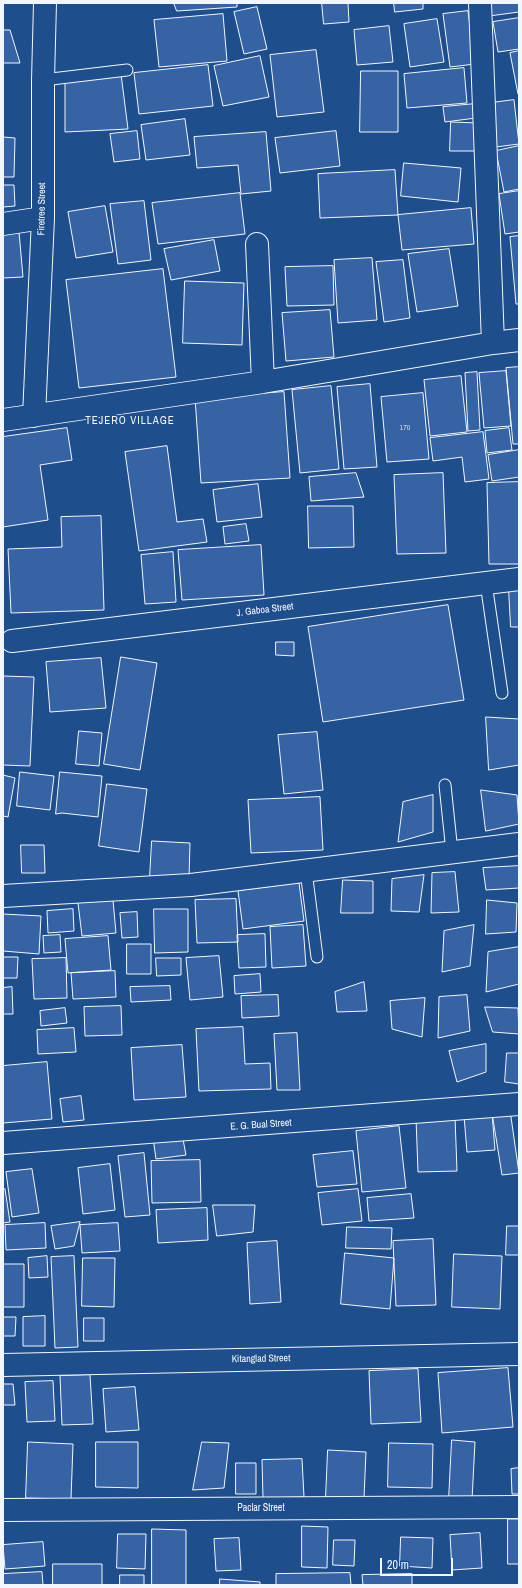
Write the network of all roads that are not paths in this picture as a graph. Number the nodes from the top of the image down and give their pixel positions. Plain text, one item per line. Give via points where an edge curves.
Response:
1 (45, 3) edge
2 (480, 3) edge
3 (127, 70) dead end
4 (43, 80) junction
5 (43, 218) junction
6 (3, 224) edge
7 (257, 244) dead end
8 (519, 340) edge
9 (493, 343) junction
10 (263, 382) junction
11 (34, 416) junction
12 (3, 420) edge
13 (519, 579) edge
14 (486, 583) junction
15 (12, 641) dead end
16 (502, 693) dead end
17 (445, 785) dead end
18 (519, 844) edge
19 (452, 852) junction
20 (306, 871) junction
21 (3, 896) edge
22 (317, 957) dead end
23 (519, 1104) edge
24 (3, 1143) edge
25 (519, 1354) edge
26 (3, 1365) edge
27 (519, 1507) edge
28 (3, 1510) edge

1 - 4 street, Firetree Street
2 - 9 street
3 - 4 lane
4 - 5 street, Firetree Street
5 - 6 street
5 - 11 street, Firetree Street
7 - 10 street
8 - 9 street
9 - 10 street
10 - 11 street
11 - 12 street
13 - 14 street, J. Gaboa Street
14 - 15 street, J. Gaboa Street
14 - 16 lane
17 - 19 lane
18 - 19 street
19 - 20 street
20 - 21 street via 191,885
20 - 22 lane
23 - 24 street, E. G. Bual Street
25 - 26 street, Kitanglad Street
27 - 28 street, Paclar Street

